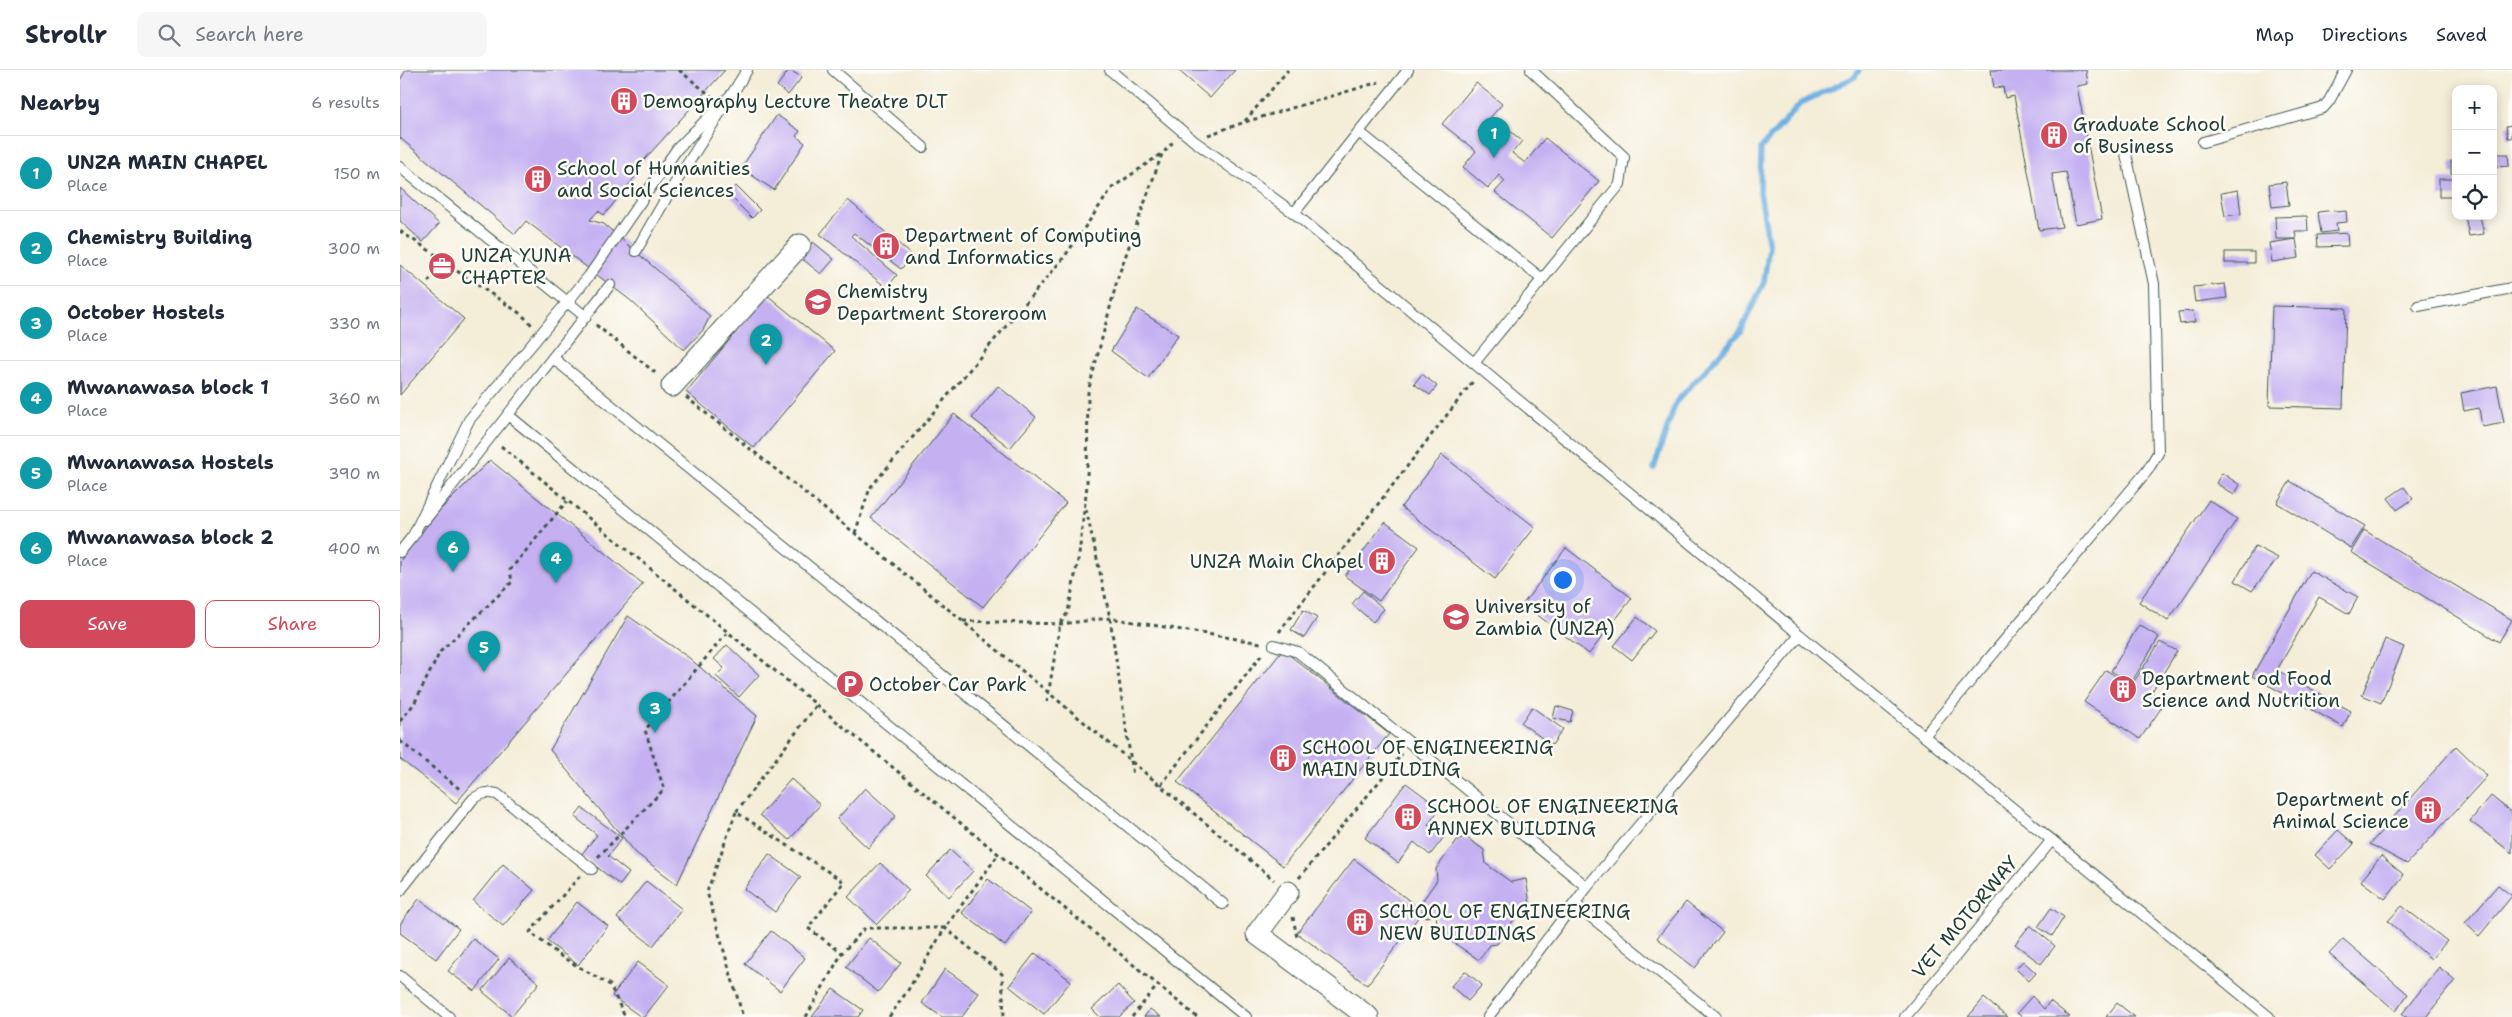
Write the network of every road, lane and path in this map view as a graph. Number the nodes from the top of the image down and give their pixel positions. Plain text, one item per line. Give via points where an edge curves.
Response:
1 (679, 70) edge
2 (747, 70) edge
3 (833, 70) edge
4 (1110, 70) edge
5 (1288, 70) edge
6 (1531, 70) edge
7 (2346, 70) edge
8 (1406, 72) edge
9 (733, 93) junction
10 (722, 104) junction
11 (1245, 122) junction
12 (1184, 132) junction
13 (1359, 132) junction
14 (1194, 141) junction
15 (2203, 142) dead end
16 (923, 147) dead end
17 (1162, 154) junction
18 (2126, 154) dead end
19 (400, 167) edge
20 (1294, 213) junction
21 (400, 231) edge
22 (800, 245) dead end
23 (636, 251) dead end
24 (446, 261) dead end
25 (1542, 279) junction
26 (428, 282) dead end
27 (610, 285) dead end
28 (2512, 288) edge
29 (569, 303) junction
30 (2418, 306) dead end
31 (586, 317) junction
32 (541, 334) junction
33 (553, 358) junction
34 (1474, 363) junction
35 (1482, 370) junction
36 (672, 386) junction
37 (508, 415) junction
38 (490, 438) junction
39 (567, 501) junction
40 (1085, 506) junction
41 (855, 533) junction
42 (413, 536) junction
43 (400, 552) edge
44 (1110, 618) junction
45 (963, 621) junction
46 (1060, 624) junction
47 (728, 633) junction
48 (1800, 635) junction
49 (1272, 644) junction
50 (1047, 702) dead end
51 (816, 706) junction
52 (400, 721) edge
53 (1924, 736) junction
54 (400, 741) edge
55 (1410, 743) junction
56 (1133, 776) dead end
57 (1161, 785) junction
58 (473, 799) junction
59 (736, 812) junction
60 (2052, 840) junction
61 (998, 855) junction
62 (590, 868) junction
63 (1587, 887) junction
64 (400, 891) edge
65 (1288, 892) junction
66 (1223, 904) dead end
67 (1575, 904) junction
68 (945, 928) junction
69 (842, 953) junction
70 (1302, 968) junction
71 (400, 976) edge
72 (1157, 986) junction
73 (449, 1017) edge
74 (625, 1017) edge
75 (743, 1017) edge
76 (806, 1017) edge
77 (889, 1017) edge
78 (1004, 1017) edge
79 (1132, 1017) edge
80 (1197, 1017) edge
81 (1246, 1017) edge
82 (1368, 1017) edge
83 (1488, 1017) edge
84 (1716, 1017) edge
85 (1905, 1017) edge
86 (2269, 1017) edge

1 - 10 path
2 - 9 lane
3 - 16 lane
4 - 12 lane
5 - 11 path
6 - 25 lane via 1624,157 1620,184
7 - 15 lane via 2323,108
8 - 11 path
8 - 13 lane
9 - 10 lane
9 - 23 lane
10 - 29 lane via 677,149
11 - 14 path
12 - 14 lane
12 - 17 path
13 - 20 lane
13 - 25 lane
14 - 20 lane
17 - 40 path via 1118,277 1088,392
17 - 41 path via 1112,188 1065,256 870,488
18 - 53 lane via 2154,284 2158,454
19 - 29 lane
20 - 34 lane
21 - 24 path
22 - 36 street
25 - 34 lane
26 - 32 path via 446,263 521,314
27 - 31 lane
28 - 30 lane
29 - 31 lane
29 - 32 lane
31 - 33 lane
31 - 36 path
32 - 42 lane via 469,420
33 - 37 lane
33 - 66 lane
34 - 35 lane
35 - 48 lane
35 - 49 path
36 - 41 path
37 - 38 lane
37 - 81 lane
38 - 39 path
38 - 42 lane
39 - 47 path
39 - 52 path via 510,570 512,582 440,652 414,704
40 - 44 path
40 - 46 path via 1068,612
41 - 45 path
42 - 43 lane
44 - 46 path
44 - 49 path
44 - 56 path
45 - 46 path
45 - 57 path
46 - 50 path
47 - 51 path
47 - 62 path via 645,730 664,789
48 - 53 lane
48 - 63 lane
49 - 55 lane via 1298,652
49 - 57 path
51 - 59 path
51 - 61 path
53 - 60 lane
54 - 58 path
55 - 63 lane
55 - 65 path
57 - 65 path
58 - 62 lane via 481,793 497,794
58 - 64 lane
59 - 69 path via 844,882 808,928
59 - 75 path via 707,892
60 - 85 lane, VET MOTORWAY
60 - 86 lane
61 - 68 path
61 - 72 path
62 - 74 path via 530,932 562,957 610,985
63 - 67 lane
65 - 70 path
65 - 70 street via 1257,934
67 - 83 lane
67 - 84 lane
68 - 69 path via 865,928
68 - 77 path
68 - 78 path via 1002,974
69 - 76 path
70 - 82 street
71 - 73 lane
72 - 79 path
72 - 80 path

